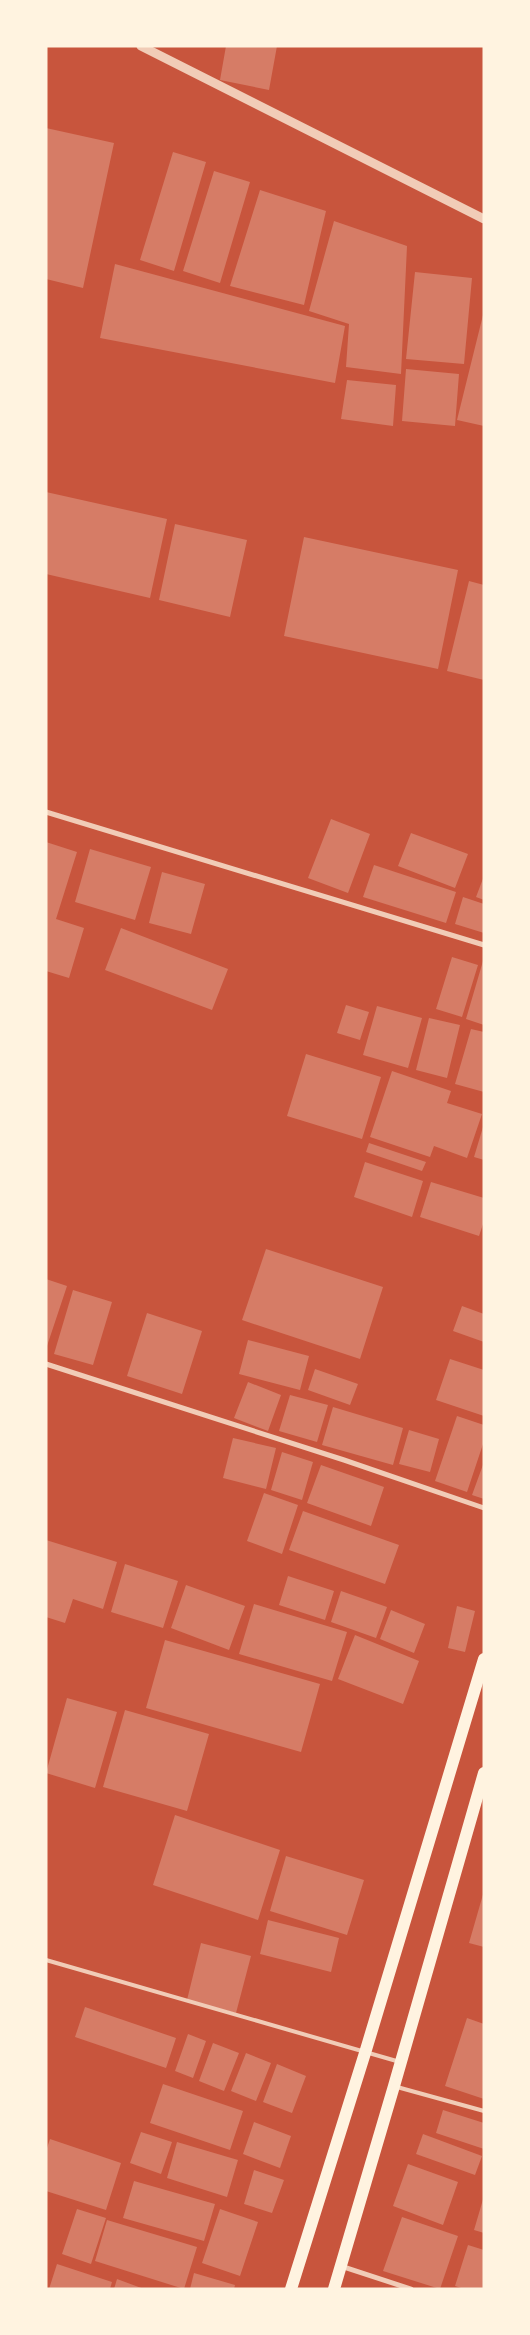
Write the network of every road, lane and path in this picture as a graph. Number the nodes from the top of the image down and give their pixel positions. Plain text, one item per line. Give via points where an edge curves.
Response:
1 (141, 46) edge
2 (484, 219) edge
3 (46, 812) edge
4 (484, 945) edge
5 (46, 1364) edge
6 (484, 1508) edge
7 (484, 1659) edge
8 (484, 1773) edge
9 (46, 1960) edge
10 (365, 2053) junction
11 (401, 2062) junction
12 (394, 2086) junction
13 (484, 2111) edge
14 (340, 2266) junction
15 (291, 2289) edge
16 (334, 2289) edge
17 (411, 2289) edge

1 - 2 street
3 - 4 street
5 - 6 street
7 - 10 main road
8 - 11 main road
9 - 10 lane
10 - 11 lane
10 - 15 main road
11 - 12 main road
12 - 13 lane
12 - 14 main road
14 - 16 main road
14 - 17 street

